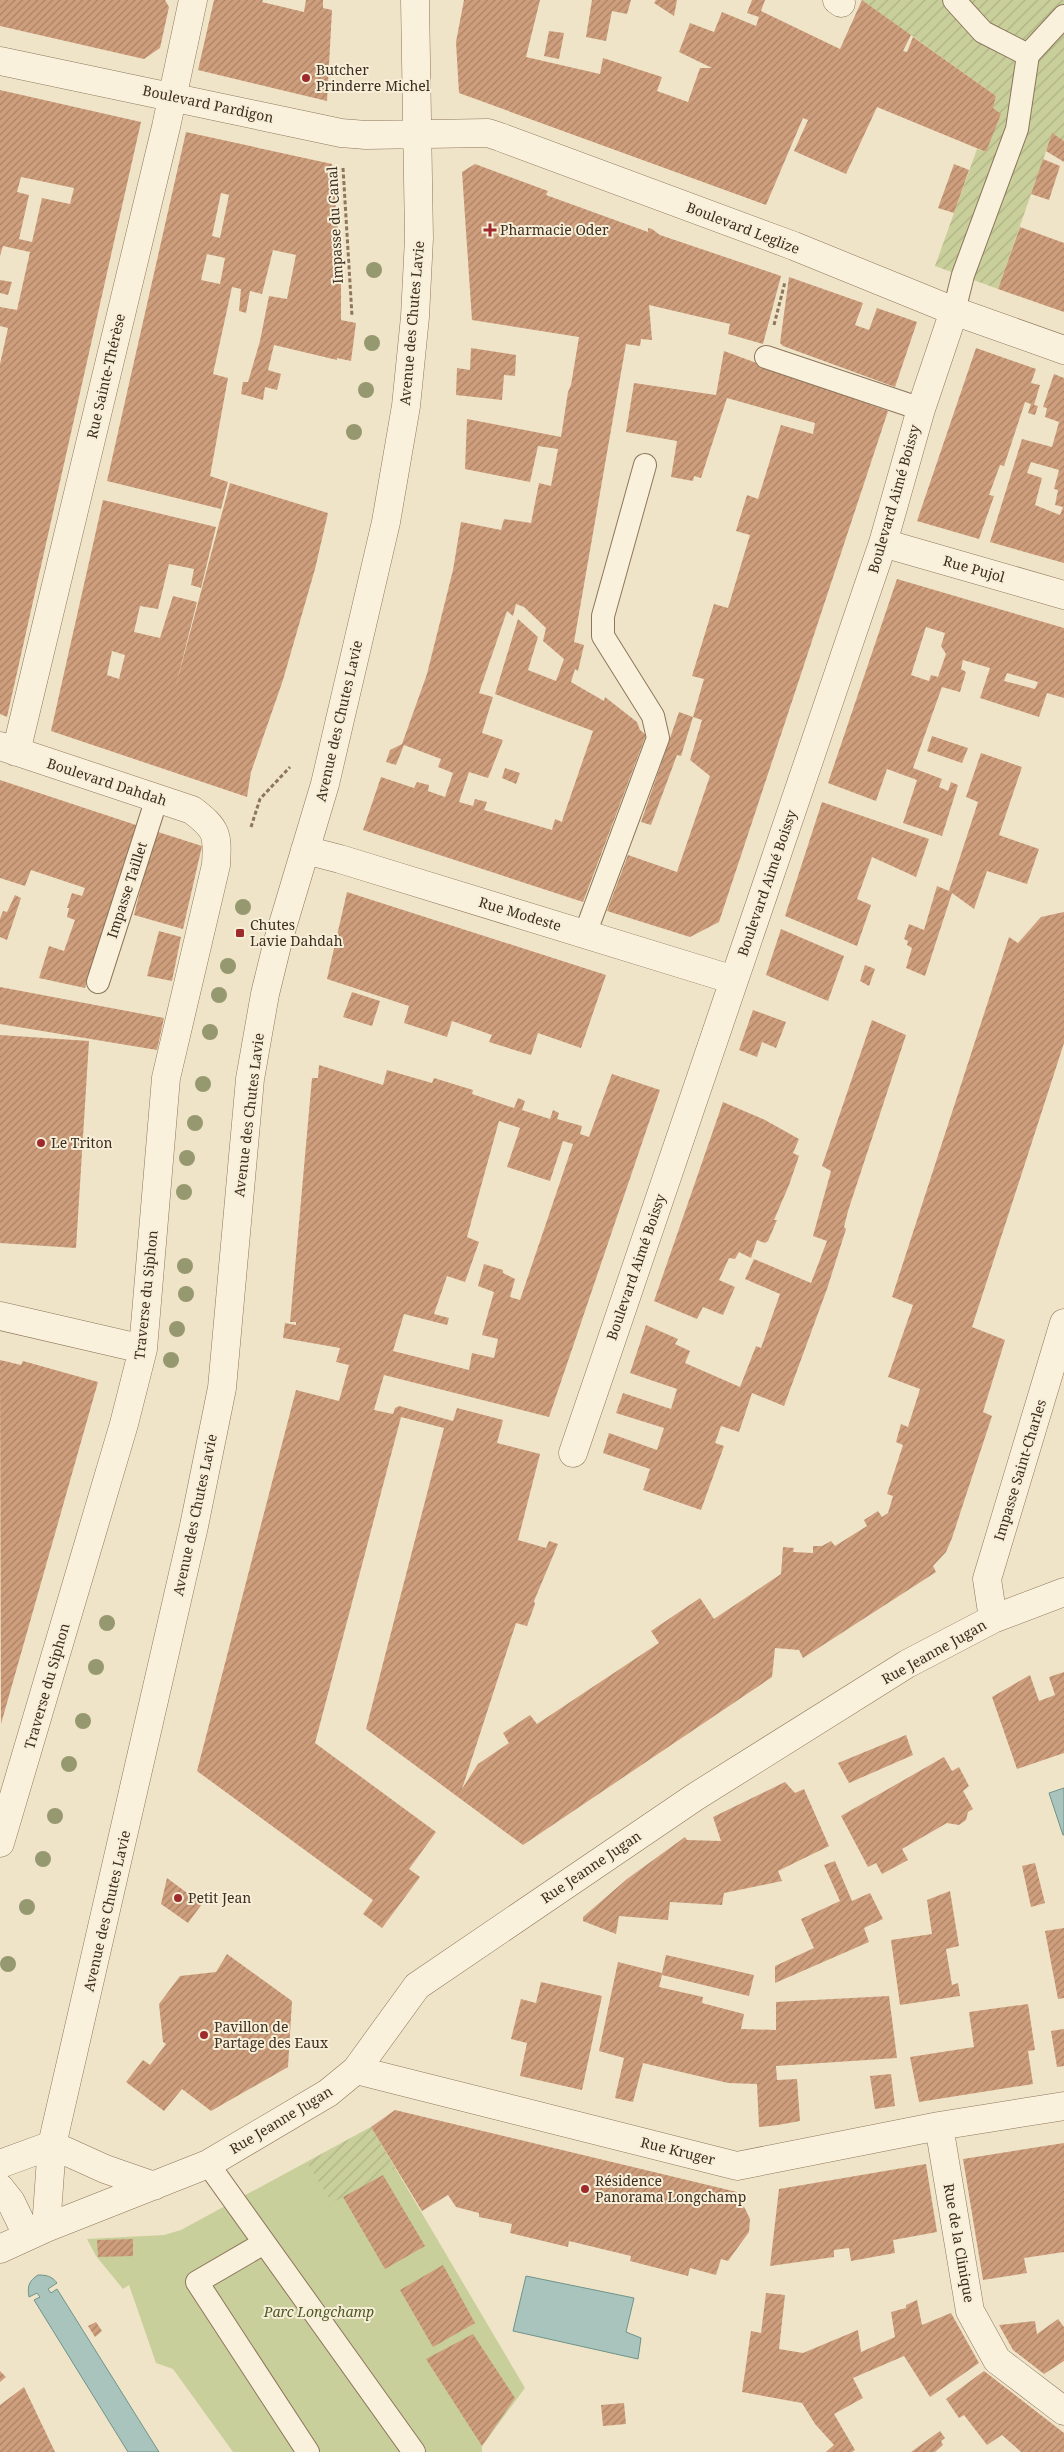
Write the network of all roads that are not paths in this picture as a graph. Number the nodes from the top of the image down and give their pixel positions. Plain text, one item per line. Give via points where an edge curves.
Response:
1 (193, 0) edge
2 (414, 0) edge
3 (954, 0) edge
4 (1064, 16) edge
5 (1028, 55) junction
6 (0, 61) edge
7 (173, 97) junction
8 (416, 135) junction
9 (954, 311) junction
10 (1064, 350) edge
11 (766, 357) road end
12 (921, 409) junction
13 (645, 465) dead end
14 (883, 543) junction
15 (1064, 595) edge
16 (8, 749) edge
17 (157, 798) junction
18 (211, 824) joint
19 (305, 850) junction
20 (585, 934) junction
21 (734, 980) junction
22 (98, 982) dead end
23 (0, 1316) edge
24 (1064, 1323) edge
25 (143, 1349) junction
26 (573, 1453) dead end
27 (1064, 1592) edge
28 (993, 1619) junction
29 (0, 1843) edge
30 (356, 2070) junction
31 (1064, 2106) edge
32 (938, 2126) junction
33 (52, 2145) junction
34 (0, 2164) edge
35 (208, 2164) junction
36 (154, 2186) junction
37 (0, 2188) edge
38 (36, 2232) junction
39 (264, 2243) junction
40 (0, 2249) edge
41 (1064, 2411) edge
42 (308, 2452) edge
43 (414, 2452) edge

1 - 7 street, Rue Sainte-Thérèse
2 - 8 street, Avenue des Chutes Lavie
3 - 5 lane via 983,32
4 - 5 lane
5 - 9 lane via 1017,129 963,274
6 - 7 street, Boulevard Pardigon
7 - 8 street, Boulevard Pardigon via 341,133
7 - 16 street, Rue Sainte-Thérèse
8 - 9 street, Boulevard Leglize via 488,133 794,246
8 - 19 street, Avenue des Chutes Lavie via 419,238 406,406 386,522 322,797
9 - 10 street, Boulevard Leglize
9 - 12 street, Boulevard Aimé Boissy
11 - 12 lane
12 - 14 street, Boulevard Aimé Boissy
13 - 20 lane via 603,616 603,636 653,716 658,738
14 - 15 street, Rue Pujol
14 - 21 street, Boulevard Aimé Boissy
16 - 17 street, Boulevard Dahdah
17 - 18 street, Boulevard Dahdah via 192,810
17 - 22 lane, Impasse Taillet
18 - 25 street, Traverse du Siphon via 217,843 216,865 166,1078
19 - 20 street, Rue Modeste
19 - 33 street, Avenue des Chutes Lavie via 265,994 250,1079 220,1397 192,1536
20 - 21 street, Rue Modeste
21 - 26 street, Boulevard Aimé Boissy
23 - 25 street
24 - 28 street, Impasse Saint-Charles via 987,1579
25 - 29 street, Traverse du Siphon via 124,1424
27 - 28 street, Rue Jeanne Jugan
28 - 30 street, Rue Jeanne Jugan via 907,1664 695,1797 417,1986
30 - 32 street, Rue Kruger via 737,2166
30 - 35 street, Rue Jeanne Jugan via 328,2093
31 - 32 street, Rue Kruger
32 - 41 street, Rue de la Clinique via 970,2311 997,2360
33 - 34 street
33 - 36 street via 105,2169
33 - 38 street, Avenue des Chutes Lavie
35 - 36 street, Rue Jeanne Jugan
35 - 39 lane
36 - 38 street, Rue Jeanne Jugan
37 - 38 street
38 - 40 street, Rue Jeanne Jugan
39 - 42 lane via 197,2282
39 - 43 lane

